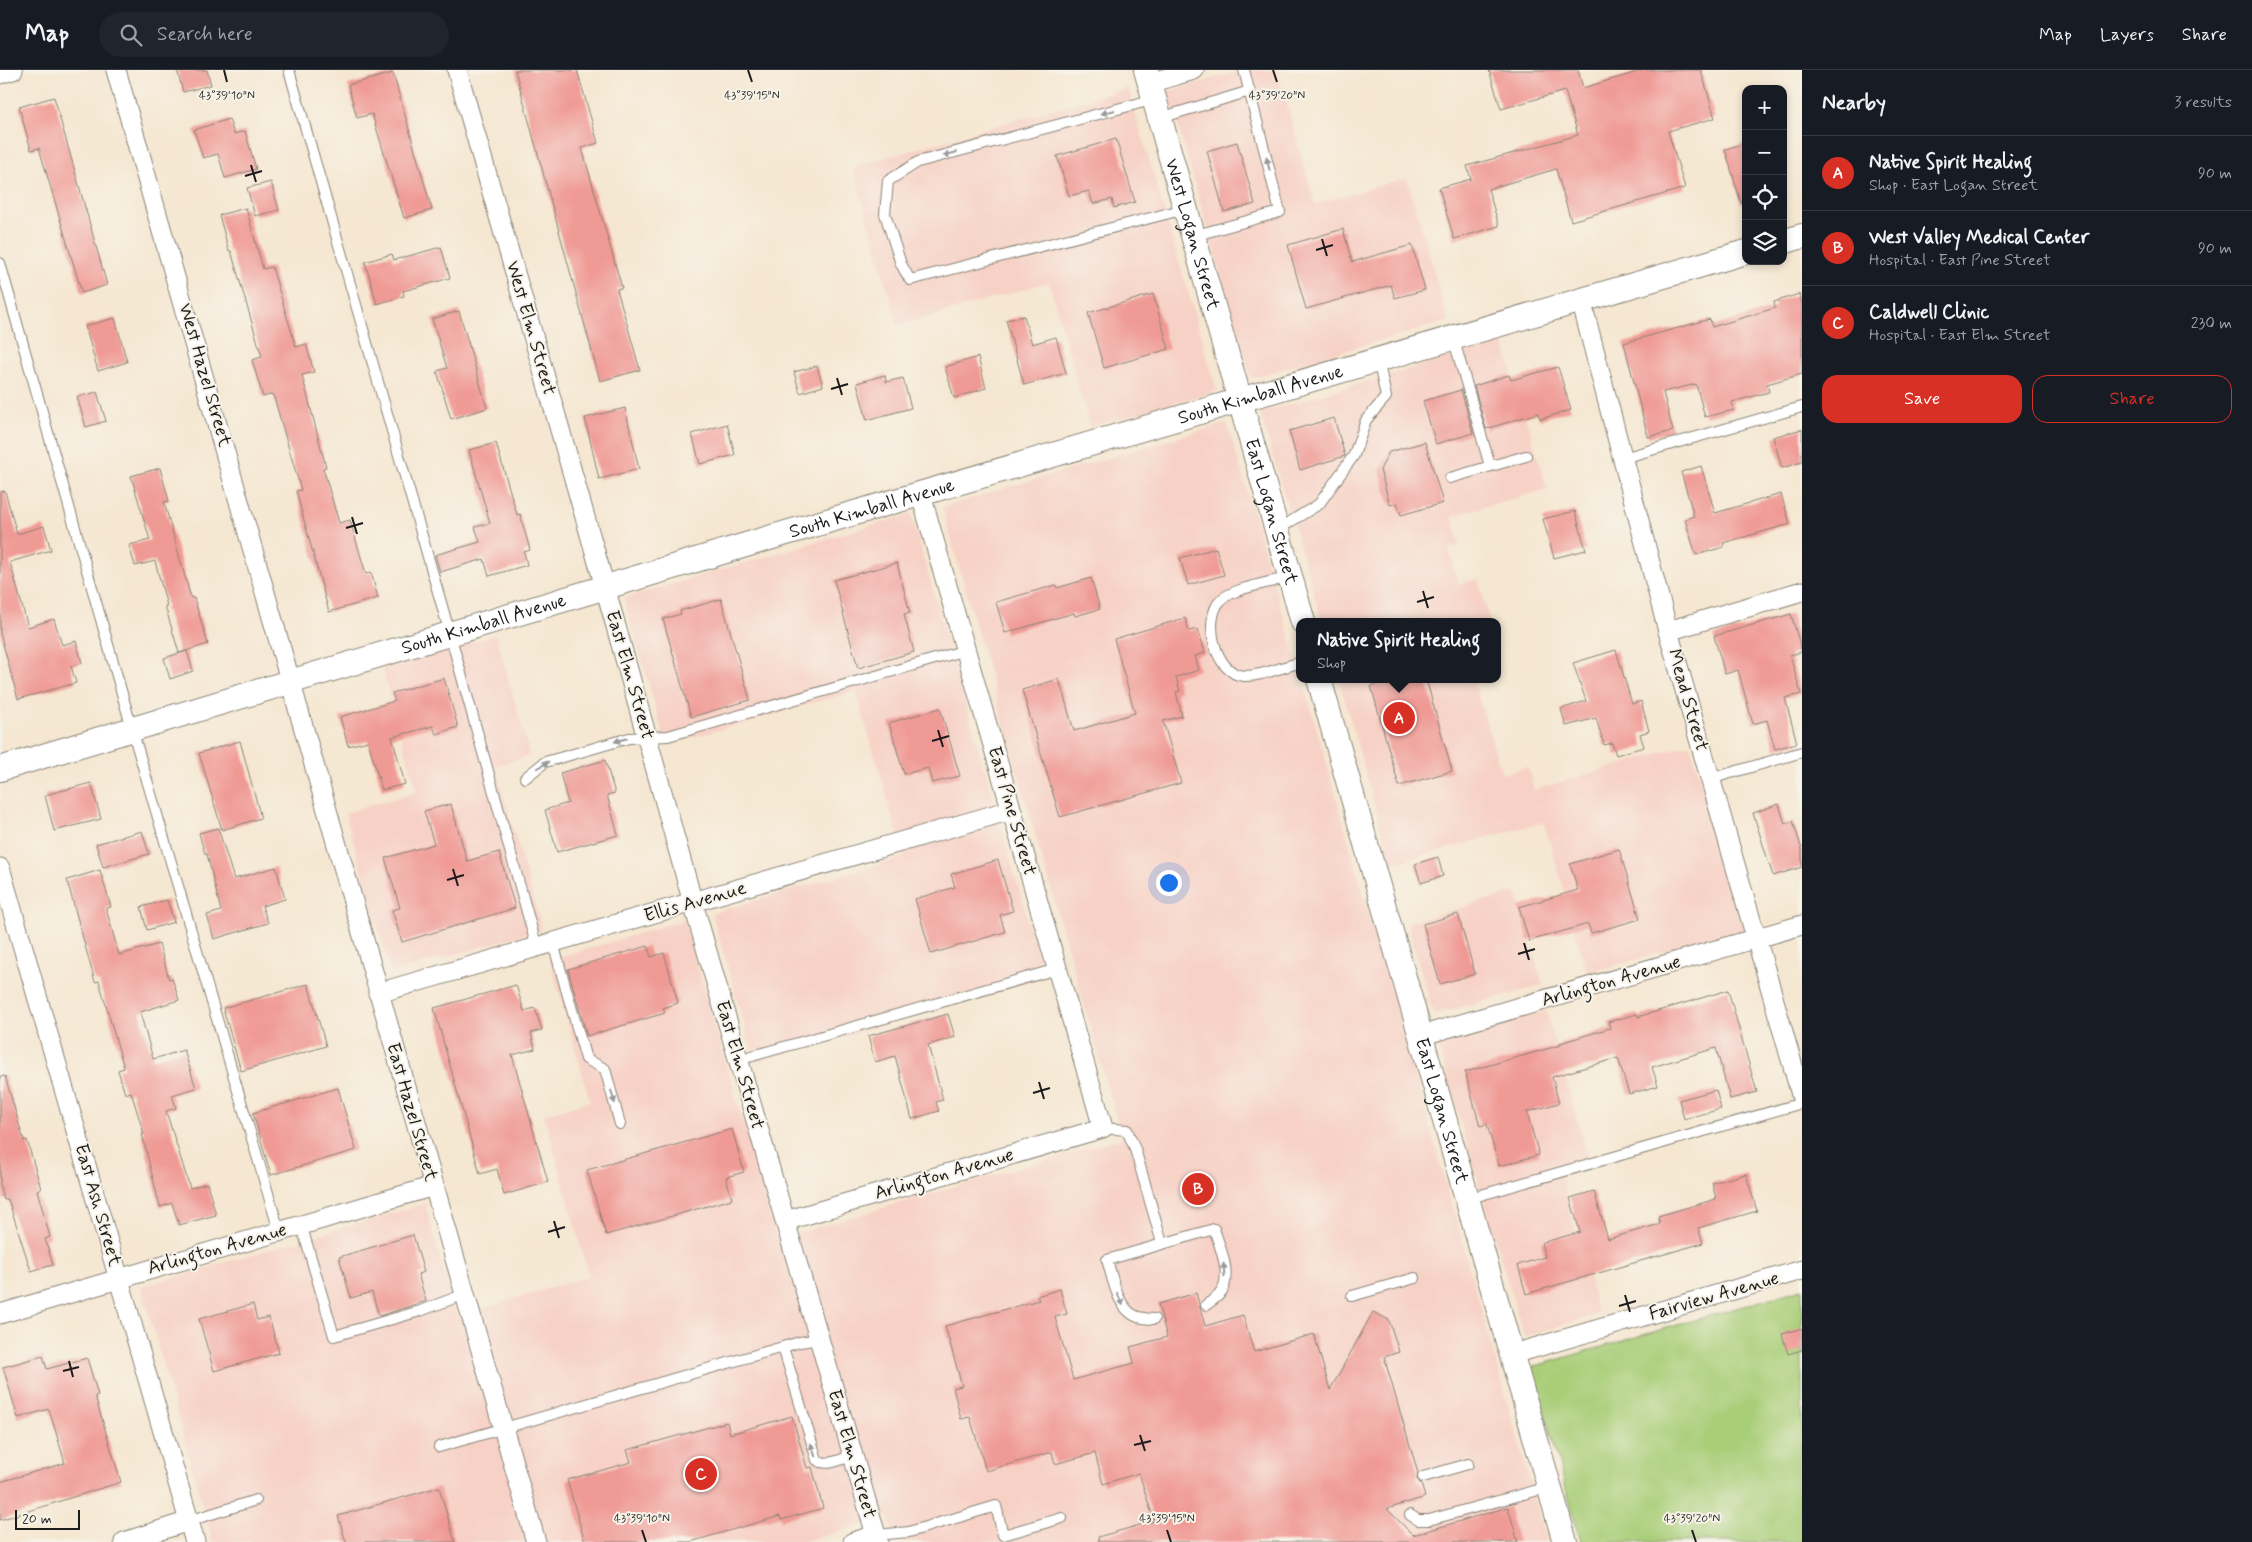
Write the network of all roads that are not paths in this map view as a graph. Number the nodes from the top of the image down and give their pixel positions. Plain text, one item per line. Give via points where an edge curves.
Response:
1 (14, 70) edge
2 (116, 70) edge
3 (289, 70) edge
4 (457, 70) edge
5 (1194, 70) edge
6 (1244, 70) edge
7 (0, 74) edge
8 (1250, 92) junction
9 (1152, 93) edge
10 (1185, 209) junction
11 (1193, 236) junction
12 (1802, 236) edge
13 (1787, 241) edge
14 (1742, 253) edge
15 (0, 263) edge
16 (1581, 300) junction
17 (1453, 338) junction
18 (1378, 359) junction
19 (1240, 400) junction
20 (1802, 407) edge
21 (1526, 456) dead end
22 (1622, 458) junction
23 (1490, 466) junction
24 (1450, 478) dead end
25 (921, 495) junction
26 (1277, 530) junction
27 (1290, 577) junction
28 (605, 587) junction
29 (1802, 591) edge
30 (1302, 618) edge
31 (1668, 630) junction
32 (450, 634) junction
33 (966, 650) junction
34 (1296, 664) edge
35 (291, 681) junction
36 (1320, 683) edge
37 (132, 729) junction
38 (647, 737) junction
39 (1802, 752) edge
40 (0, 769) edge
41 (525, 778) dead end
42 (1710, 779) junction
43 (1011, 810) junction
44 (0, 868) edge
45 (693, 903) junction
46 (1802, 925) edge
47 (1756, 939) junction
48 (545, 946) junction
49 (1057, 970) junction
50 (378, 993) junction
51 (1420, 1036) junction
52 (738, 1060) junction
53 (1802, 1098) edge
54 (1802, 1104) edge
55 (620, 1124) dead end
56 (1103, 1128) junction
57 (434, 1186) junction
58 (1466, 1199) junction
59 (785, 1221) junction
60 (301, 1224) junction
61 (279, 1231) junction
62 (1162, 1243) junction
63 (1802, 1270) edge
64 (120, 1278) junction
65 (1415, 1278) dead end
66 (464, 1294) junction
67 (1352, 1296) dead end
68 (1206, 1305) dead end
69 (0, 1314) edge
70 (1154, 1319) dead end
71 (819, 1339) junction
72 (783, 1347) junction
73 (1510, 1355) junction
74 (503, 1429) junction
75 (439, 1448) dead end
76 (853, 1456) junction
77 (1468, 1464) dead end
78 (1423, 1477) dead end
79 (1549, 1487) junction
80 (256, 1500) dead end
81 (1410, 1515) dead end
82 (1062, 1518) dead end
83 (189, 1521) junction
84 (877, 1539) edge
85 (124, 1542) edge
86 (195, 1542) edge
87 (536, 1542) edge
88 (853, 1542) edge
89 (1565, 1542) edge

1 - 7 street
2 - 35 street, West Hazel Street
3 - 32 lane
4 - 28 street, West Elm Street
5 - 9 street
6 - 8 lane
8 - 9 lane
11 -> 8 lane via 1280,212
9 - 10 street, West Logan Street
9 -> 10 lane via 918,162 888,181 885,214 901,264 910,280
10 - 11 street, West Logan Street
11 - 19 street, West Logan Street
12 - 13 street
14 - 16 street, South Kimball Avenue
15 - 37 lane
16 - 17 street, South Kimball Avenue
16 - 22 street, Mead Street
17 - 18 street, South Kimball Avenue
17 - 23 lane
18 - 19 street, South Kimball Avenue
18 - 26 lane via 1386,397 1366,420 1354,455 1319,504
19 - 25 street, South Kimball Avenue
19 - 26 street, East Logan Street
20 - 22 lane
21 - 23 lane
22 - 31 street, Mead Street
23 - 24 lane
25 - 28 street, South Kimball Avenue
25 - 33 street, East Pine Street
26 - 27 street, East Logan Street
27 - 30 street, East Logan Street
27 - 34 lane via 1235,592 1222,599 1214,609 1211,623 1221,661 1232,672 1244,676
28 - 32 street, South Kimball Avenue
28 - 38 street, East Elm Street
29 - 31 street
31 - 42 street, Mead Street
32 - 35 street, South Kimball Avenue
32 - 48 lane
33 - 38 lane via 668,736
33 - 43 street, East Pine Street
35 - 37 street, South Kimball Avenue
35 - 50 street, East Hazel Street
36 - 51 street, East Logan Street
37 - 40 street, South Kimball Avenue
37 - 61 lane
38 - 41 lane via 630,738 545,762
38 - 45 street, East Elm Street
39 - 42 lane
42 - 47 street, Mead Street
43 - 45 street, Ellis Avenue
43 - 49 street, East Pine Street
44 - 64 street, East Ash Street
45 - 48 street, Ellis Avenue
45 - 52 street, East Elm Street
46 - 47 street, Arlington Avenue
47 - 51 street, Arlington Avenue
47 - 53 street, Mead Street
48 - 50 street, Ellis Avenue
48 -> 55 lane via 586,1059 605,1069
49 - 52 lane
49 - 56 street, East Pine Street
50 - 57 street, East Hazel Street
51 - 58 street, East Logan Street
52 - 59 street, East Elm Street
54 - 58 lane
56 - 59 street, Arlington Avenue
56 - 62 lane via 1128,1130
57 - 60 street, Arlington Avenue
57 - 66 street, East Hazel Street
58 - 73 street, East Logan Street
59 - 71 street, East Elm Street
60 - 61 street, Arlington Avenue
60 - 66 lane via 334,1336 420,1311
61 - 64 street, Arlington Avenue
68 -> 62 lane via 1219,1294 1225,1283 1224,1263 1214,1229
62 -> 70 lane via 1108,1260 1124,1306 1136,1317
63 - 73 street, Fairview Avenue
64 - 69 street, Arlington Avenue
64 - 83 street, East Ash Street
65 - 67 lane
66 - 74 street, East Hazel Street
71 - 72 lane
71 - 76 street, East Elm Street
72 - 74 lane
76 -> 72 lane via 828,1463 816,1460
73 - 79 street, East Logan Street
74 - 75 lane
74 - 87 street, East Hazel Street
76 - 84 street, East Elm Street
77 - 78 lane
79 - 81 lane via 1429,1520 1418,1520
79 - 89 street, East Logan Street
80 - 83 lane
82 - 84 lane via 1004,1535 996,1506
83 - 85 street
83 - 86 street, East Ash Street
84 - 88 street

